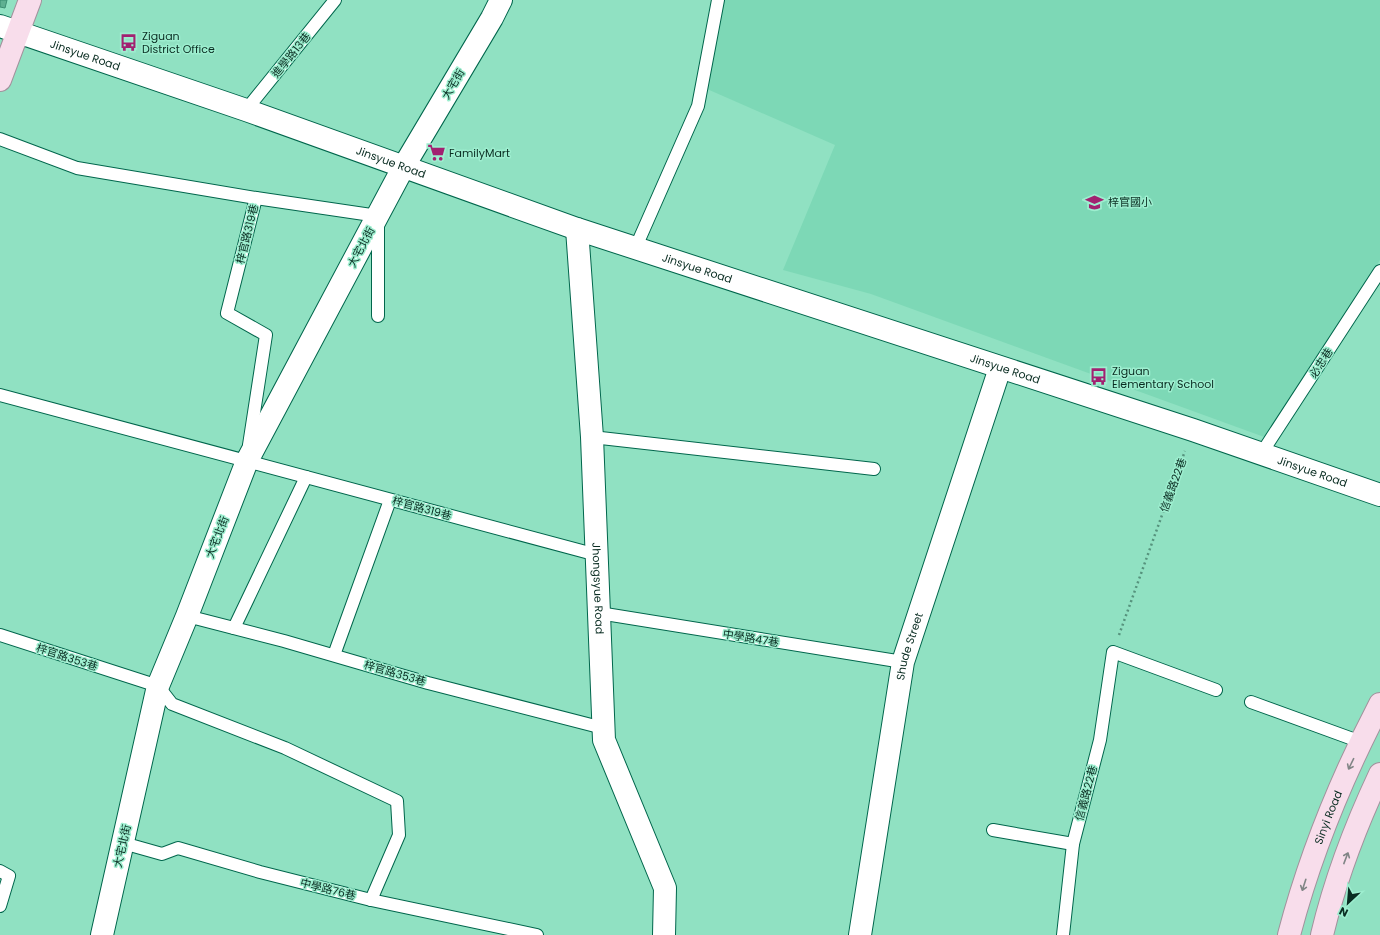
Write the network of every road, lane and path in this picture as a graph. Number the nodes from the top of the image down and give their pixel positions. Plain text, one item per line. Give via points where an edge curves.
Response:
1 (30, 0) edge
2 (335, 0) edge
3 (501, 0) edge
4 (718, 0) edge
5 (9, 29) edge
6 (0, 80) edge
7 (246, 110) junction
8 (0, 139) edge
9 (404, 166) junction
10 (256, 198) junction
11 (378, 216) junction
12 (577, 230) junction
13 (635, 249) junction
14 (1380, 271) edge
15 (378, 316) dead end
16 (1000, 368) junction
17 (0, 395) edge
18 (1193, 430) junction
19 (592, 437) junction
20 (1261, 454) junction
21 (247, 461) junction
22 (874, 469) dead end
23 (306, 477) junction
24 (1380, 495) edge
25 (390, 500) junction
26 (596, 555) junction
27 (599, 613) junction
28 (187, 616) junction
29 (234, 628) junction
30 (0, 635) edge
31 (1113, 652) junction
32 (334, 656) junction
33 (903, 662) junction
34 (158, 686) junction
35 (1216, 690) dead end
36 (1251, 702) dead end
37 (1380, 704) edge
38 (604, 728) junction
39 (1361, 742) junction
40 (1380, 774) edge
41 (993, 830) dead end
42 (123, 843) junction
43 (1073, 844) junction
44 (0, 870) edge
45 (371, 900) junction
46 (0, 906) edge
47 (102, 935) edge
48 (536, 935) edge
49 (664, 935) edge
50 (860, 935) edge
51 (1063, 935) edge
52 (1289, 935) edge
53 (1322, 935) edge

1 - 5 main road
2 - 7 lane, 進學路13巷
3 - 9 street, 大宅街
4 - 13 lane via 698,106
5 - 6 main road
5 - 7 street, Jinsyue Road
7 - 9 street, Jinsyue Road
8 - 10 lane, 梓官路319巷 via 77,168
9 - 11 street, 大宅北街
9 - 12 street, Jinsyue Road
10 - 11 lane
10 - 21 lane, 梓官路319巷 via 227,313 266,335
11 - 15 lane
11 - 21 street, 大宅北街
12 - 13 street, Jinsyue Road
12 - 19 street, Jhongsyue Road
13 - 16 street, Jinsyue Road
14 - 20 lane, 必忠巷
16 - 18 street, Jinsyue Road
16 - 33 street, Shude Street
17 - 21 lane, 梓官路319巷
18 - 20 street, Jinsyue Road
18 - 31 path, 信義路22巷
19 - 22 lane
19 - 26 street, Jhongsyue Road
20 - 24 street, Jinsyue Road
21 - 23 lane, 梓官路319巷
21 - 28 street, 大宅北街
23 - 25 lane, 梓官路319巷
23 - 29 lane
25 - 26 lane, 梓官路319巷
25 - 32 lane
26 - 27 street, Jhongsyue Road
27 - 33 lane, 中學路47巷
27 - 38 street, Jhongsyue Road
28 - 29 lane, 梓官路353巷
28 - 34 street, 大宅北街
29 - 32 lane, 梓官路353巷
30 - 34 lane, 梓官路353巷
31 - 35 lane
31 - 43 lane, 信義路22巷 via 1100,740
32 - 38 lane, 梓官路353巷
33 - 50 street, Shude Street
34 - 42 street, 大宅北街
34 - 45 lane via 172,704 285,748 397,801 398,835
36 - 39 lane
37 - 39 main road, Sinyi Road
38 - 49 street, Jhongsyue Road via 604,740 665,888
39 -> 52 main road, Sinyi Road via 1343,779 1313,856
53 -> 40 main road via 1341,870
41 - 43 lane
42 - 45 lane, 中學路76巷 via 162,854 178,848
42 - 47 street, 大宅北街
43 - 51 lane, 信義路22巷
44 - 46 lane via 9,876
45 - 48 lane, 中學路76巷

